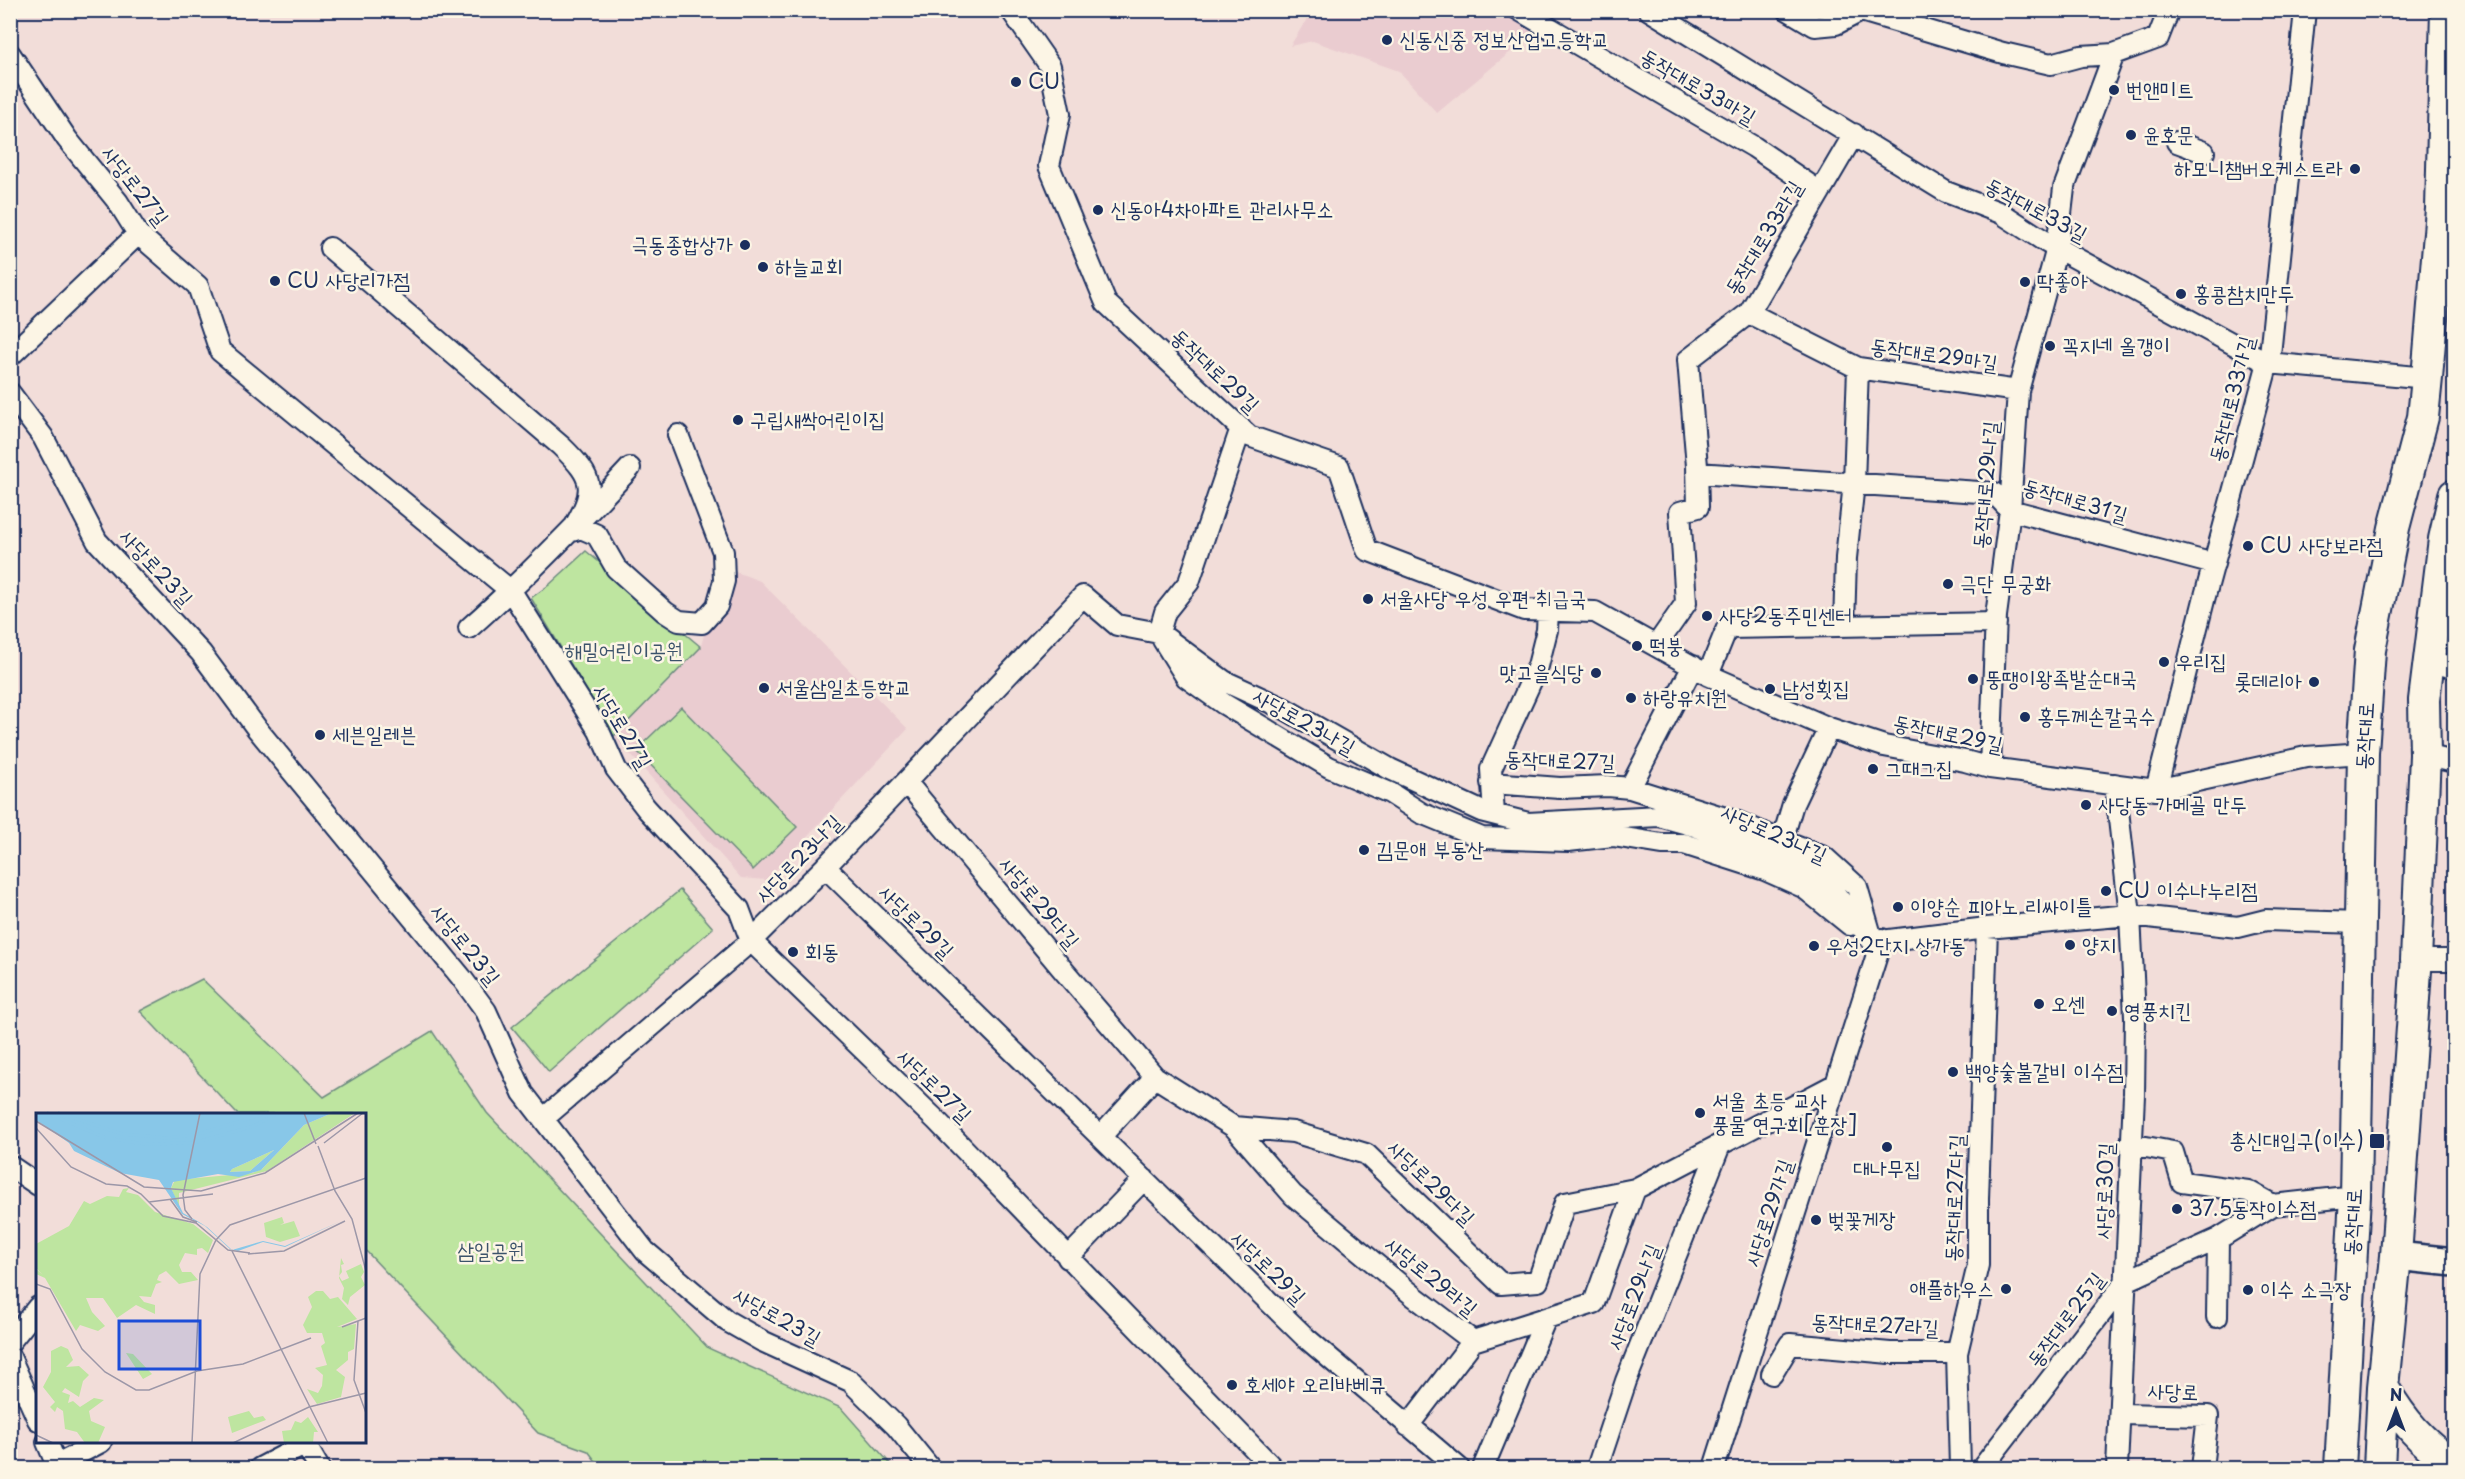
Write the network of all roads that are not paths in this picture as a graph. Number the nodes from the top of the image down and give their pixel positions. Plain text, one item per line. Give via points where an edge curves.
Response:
1 (1011, 10) edge
2 (1519, 10) edge
3 (1648, 10) edge
4 (1788, 10) edge
5 (2169, 10) edge
6 (2305, 10) edge
7 (2446, 10) edge
8 (10, 54) edge
9 (2114, 54) junction
10 (1854, 134) junction
11 (2177, 142) dead end
12 (2204, 152) dead end
13 (1820, 192) junction
14 (138, 234) junction
15 (330, 248) dead end
16 (2058, 248) junction
17 (1749, 313) junction
18 (10, 356) edge
19 (2268, 363) junction
20 (1858, 368) junction
21 (2427, 378) junction
22 (2018, 391) junction
23 (10, 393) edge
24 (1241, 428) junction
25 (678, 435) dead end
26 (630, 468) dead end
27 (1697, 473) junction
28 (1854, 483) junction
29 (2454, 495) edge
30 (2010, 510) junction
31 (572, 531) junction
32 (2214, 564) junction
33 (511, 591) junction
34 (1548, 611) junction
35 (1996, 623) junction
36 (1844, 626) junction
37 (469, 628) dead end
38 (1159, 633) junction
39 (1656, 646) junction
40 (2442, 664) edge
41 (1701, 671) junction
42 (1829, 728) junction
43 (2362, 753) junction
44 (2424, 755) junction
45 (2454, 762) edge
46 (1990, 768) junction
47 (906, 782) junction
48 (1491, 783) junction
49 (2115, 784) junction
50 (1630, 788) junction
51 (2156, 790) junction
52 (1494, 814) junction
53 (1568, 821) junction
54 (1568, 841) junction
55 (1782, 841) junction
56 (825, 867) junction
57 (2130, 915) junction
58 (2360, 923) junction
59 (1986, 927) junction
60 (1877, 940) junction
61 (751, 941) junction
62 (2416, 958) junction
63 (2454, 960) edge
64 (1155, 1077) junction
65 (1836, 1084) junction
66 (543, 1119) junction
67 (1234, 1127) junction
68 (1101, 1136) junction
69 (1720, 1144) junction
70 (2130, 1144) junction
71 (10, 1166) edge
72 (1144, 1179) junction
73 (36, 1184) edge
74 (1635, 1189) junction
75 (2355, 1196) junction
76 (2273, 1205) junction
77 (2218, 1239) junction
78 (2396, 1256) junction
79 (1068, 1258) junction
80 (2454, 1262) edge
81 (2126, 1281) junction
82 (36, 1310) edge
83 (2217, 1317) dead end
84 (1546, 1318) junction
85 (1473, 1341) junction
86 (10, 1342) edge
87 (1957, 1353) junction
88 (10, 1357) edge
89 (1772, 1374) dead end
90 (2383, 1387) junction
91 (2344, 1400) junction
92 (2121, 1414) junction
93 (36, 1416) edge
94 (1408, 1426) junction
95 (47, 1443) edge
96 (99, 1443) edge
97 (305, 1443) edge
98 (2454, 1465) edge
99 (58, 1467) edge
100 (260, 1468) edge
101 (319, 1468) edge
102 (930, 1468) edge
103 (1273, 1468) edge
104 (1459, 1468) edge
105 (1483, 1468) edge
106 (1597, 1468) edge
107 (1714, 1468) edge
108 (1960, 1468) edge
109 (1982, 1468) edge
110 (2117, 1468) edge
111 (2202, 1468) edge
112 (2318, 1468) edge
113 (2340, 1468) edge
114 (2379, 1468) edge

1 - 24 street, 동작대로29길 via 1050,66 1060,114 1049,166 1106,303
2 - 13 street, 동작대로33마길 via 1754,147
3 - 10 street, 동작대로33길
4 - 9 street via 1815,26 1836,24 1861,11 2051,64 2081,56
5 - 9 street via 2158,38
6 - 19 street, 동작대로33가길
7 - 21 main road, 동작대로 via 2441,209
8 - 14 street, 사당로27길
9 - 16 street, 동작대로29나길 via 2064,188
10 - 13 street, 동작대로33라길
10 - 16 street, 동작대로33길 via 1946,192 2001,213
11 - 12 street
13 - 17 street, 동작대로33라길
14 - 18 street
14 - 33 street, 사당로27길 via 198,286 220,351
15 - 31 street via 583,467 590,489 588,504
16 - 19 street, 동작대로33길
16 - 22 street, 동작대로29나길
17 - 20 street, 동작대로29마길
17 - 27 street, 동작대로33라길 via 1688,360
19 - 21 street, 동작대로33길
19 - 32 street, 동작대로33가길
20 - 22 street, 동작대로29마길
20 - 28 street
21 - 43 main road, 동작대로 via 2423,417 2394,528 2370,650
22 - 30 street, 동작대로29나길
23 - 66 street, 사당로23길 via 43,437 97,541 201,653 258,730 486,1011 522,1093
24 - 34 street, 동작대로29길 via 1249,436 1338,467 1368,550 1524,610
24 - 38 street via 1189,582 1165,612
25 - 31 street via 723,552 724,581 717,606 702,623 679,621 665,612 615,568 597,535 581,528
26 - 31 street
27 - 28 street, 동작대로31길
27 - 39 street, 동작대로33라길 via 1698,507 1680,512 1686,603
28 - 30 street, 동작대로31길 via 1994,493
28 - 36 street
29 - 40 main road via 2445,539
30 - 32 street, 동작대로31길
30 - 35 street, 동작대로29나길
31 - 33 street
32 - 51 street, 동작대로33가길
33 - 37 street
33 - 61 street, 사당로27길 via 599,731 616,769 646,808 739,909
34 - 39 street, 동작대로29길 via 1595,612
34 - 48 street via 1538,666 1491,769
35 - 36 street
35 - 46 street, 동작대로29나길
36 - 41 street, 동작대로27길 via 1727,628
38 - 47 street, 사당로23나길 via 1117,625 1083,596
38 - 52 street, 사당로23나길 via 1224,681 1285,709 1434,791
38 - 54 street, 사당로23나길 via 1186,678 1329,766 1390,793 1421,813 1482,838
39 - 41 street, 동작대로29길
40 - 44 main road via 2424,700
41 - 42 street, 동작대로29길
41 - 50 street, 동작대로27길 via 1662,728
42 - 46 street, 동작대로29길 via 1884,746
42 - 55 street via 1793,804
43 - 51 street, 동작대로29길 via 2306,757
43 - 58 main road, 동작대로
44 - 45 street
44 - 62 main road
46 - 49 street, 동작대로29길
47 - 56 street, 사당로23나길
47 - 64 street, 사당로29다길
48 - 50 street, 동작대로27길
48 - 52 street
49 - 51 street, 동작대로29길
49 - 57 street
50 - 55 street via 1738,822
52 - 53 street, 사당로23나길 via 1528,823
53 - 54 street
53 - 60 street, 사당로23나길 via 1659,816 1779,857 1821,876
54 - 60 street, 사당로23나길 via 1613,836 1684,844 1765,870 1803,887
55 - 60 street via 1824,857 1857,887
56 - 61 street, 사당로23나길
56 - 68 street, 사당로29길
57 - 58 street via 2238,927 2266,920
57 - 59 street
57 - 70 street, 사당로30길 via 2135,1017
58 - 75 main road, 동작대로
59 - 60 street
59 - 87 street, 동작대로27다길 via 1978,1265
60 - 65 street, 사당로29가길
61 - 66 street, 사당로23나길
61 - 79 street, 사당로27길 via 936,1120
62 - 63 street
62 - 78 main road
64 - 67 street, 사당로29다길
64 - 68 street
65 - 69 street, 사당로29다길
65 - 107 street, 사당로29가길
66 - 102 street, 사당로23길 via 645,1251 727,1321 850,1381 896,1426
67 - 74 street, 사당로29다길 via 1293,1132 1366,1154 1501,1284 1538,1281 1565,1203
67 - 85 street, 사당로29라길 via 1293,1195
68 - 72 street, 사당로29길
69 - 74 street, 사당로29다길
69 - 106 street, 사당로29나길 via 1626,1381
70 - 76 street via 2173,1152 2182,1182 2248,1191
70 - 81 street, 사당로30길
71 - 73 street
72 - 79 street
72 - 94 street, 사당로29길 via 1306,1338
74 - 84 street, 사당로29라길 via 1594,1303
75 - 76 street, 동작대로25길
75 - 91 main road, 동작대로
76 - 77 street, 동작대로25길
77 - 81 street, 동작대로25길
77 - 83 street
78 - 80 street
78 - 90 main road
79 - 103 street, 사당로27길
81 - 92 street, 사당로30길
81 - 109 street, 동작대로25길
82 - 86 street
84 - 85 street, 사당로29라길
84 - 105 street
85 - 94 street
87 - 89 street, 동작대로27라길 via 1890,1353 1790,1344
87 - 108 street, 동작대로27다길
88 - 93 street
90 - 98 main road via 2399,1415 2426,1445
90 - 114 main road
91 - 112 main road
91 - 113 main road, 동작대로
92 - 110 street, 사당로30길
92 - 111 street, 사당로 via 2208,1416
94 - 104 street, 사당로29길
95 - 99 street
96 - 99 street
97 - 100 street
97 - 101 street

